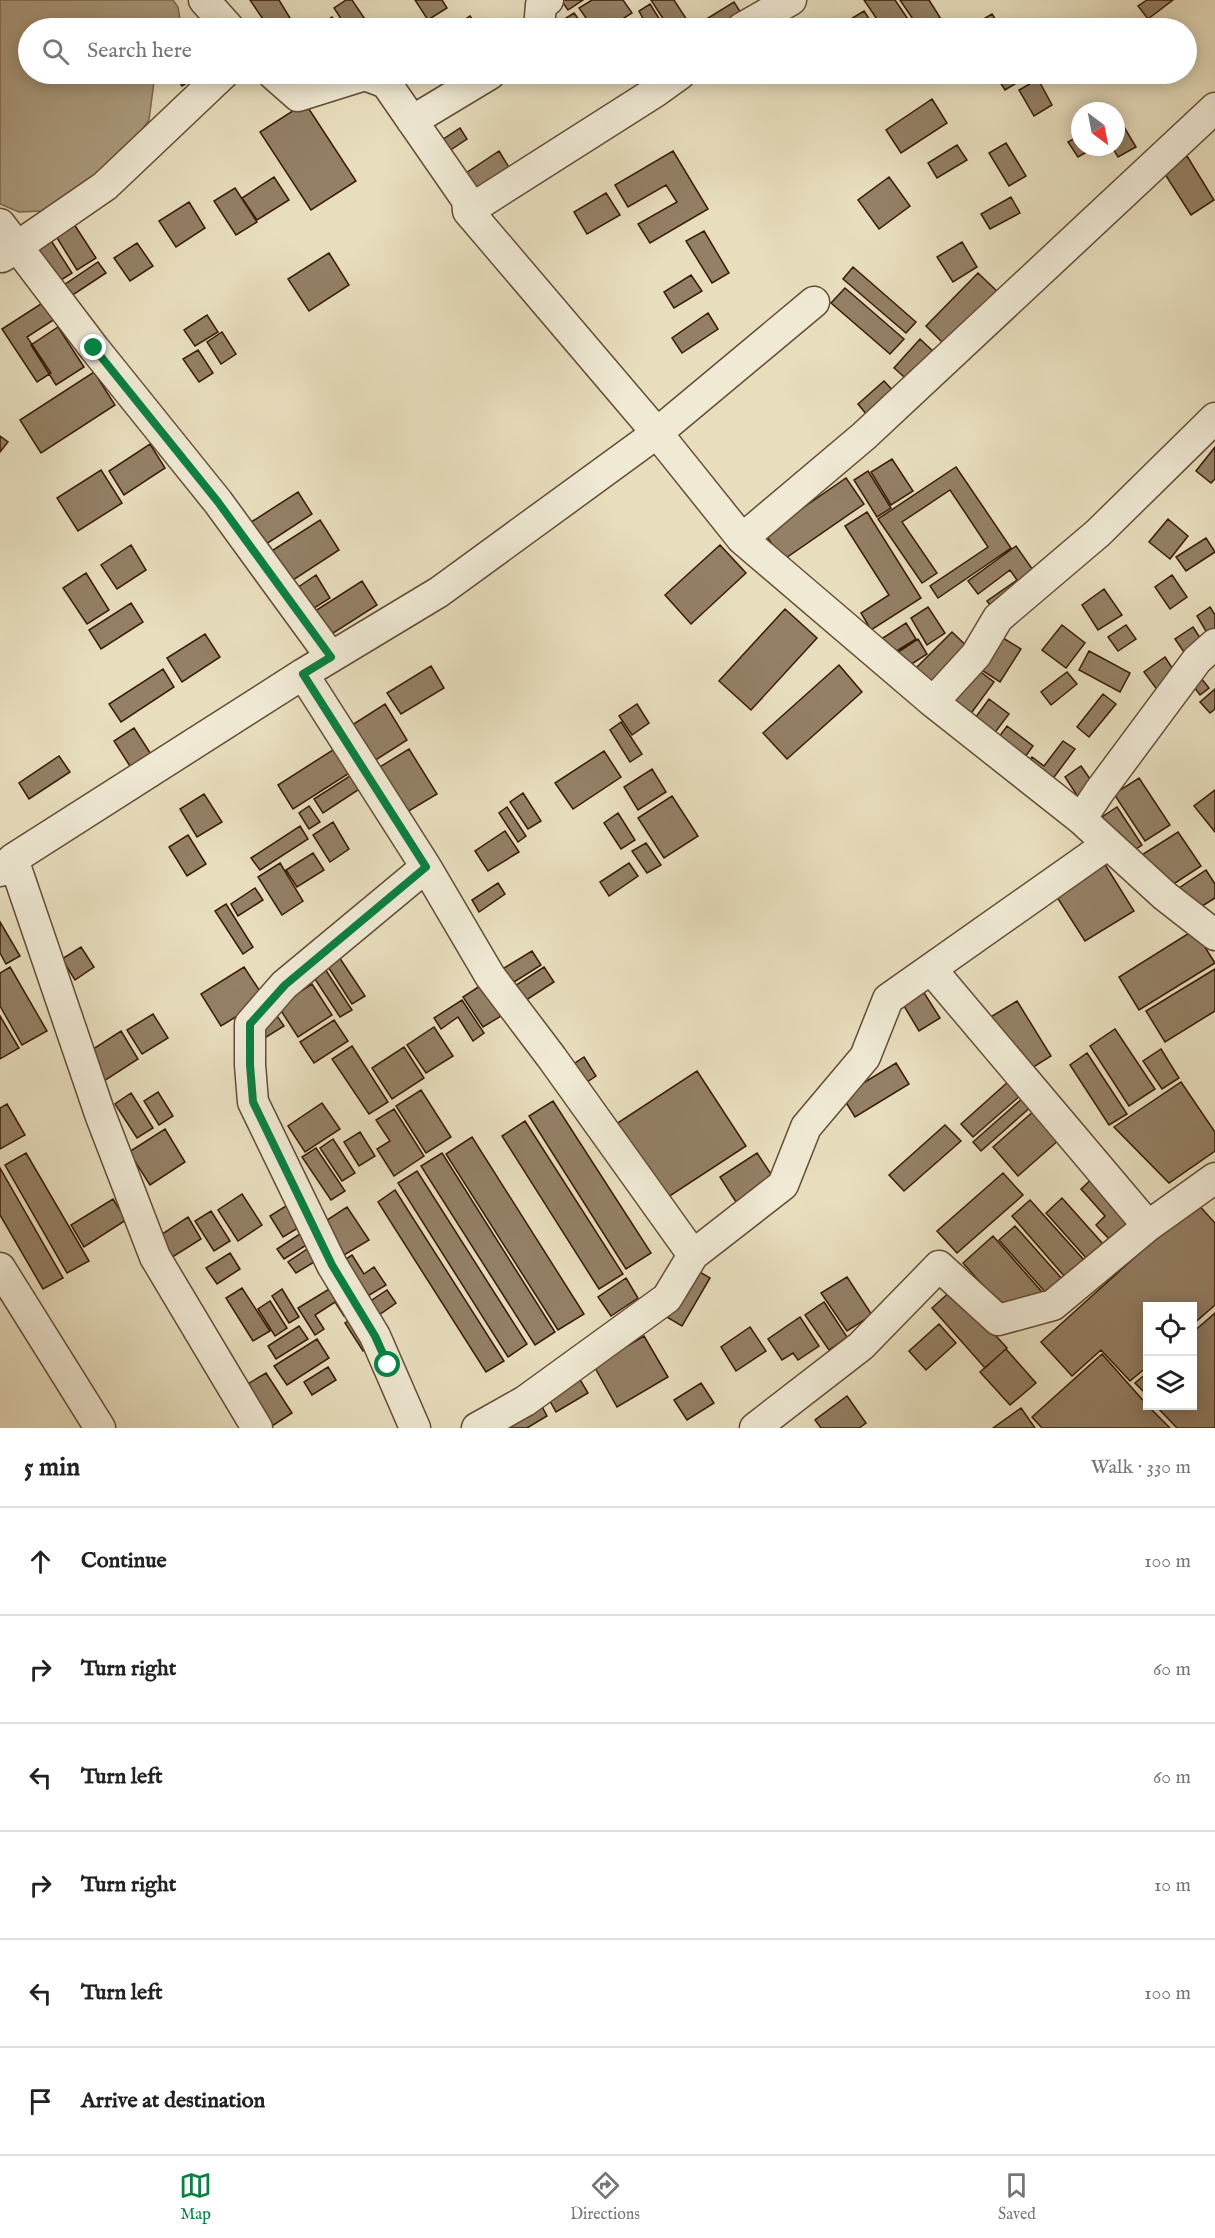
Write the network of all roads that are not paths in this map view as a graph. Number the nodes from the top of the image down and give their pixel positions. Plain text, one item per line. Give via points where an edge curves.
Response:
1 (204, 0) edge
2 (548, 0) edge
3 (791, 0) edge
4 (220, 18) edge
5 (540, 18) edge
6 (760, 18) edge
7 (212, 84) edge
8 (284, 84) edge
9 (336, 84) edge
10 (387, 84) edge
11 (473, 84) edge
12 (666, 84) edge
13 (1215, 108) edge
14 (412, 121) junction
15 (468, 211) junction
16 (5, 242) edge
17 (814, 302) dead end
18 (1215, 418) edge
19 (657, 433) junction
20 (742, 539) junction
21 (1215, 644) edge
22 (331, 657) junction
23 (303, 674) junction
24 (933, 702) junction
25 (1082, 819) junction
26 (1108, 844) junction
27 (6, 865) edge
28 (426, 867) junction
29 (1209, 921) edge
30 (930, 969) junction
31 (1215, 1178) edge
32 (1148, 1226) junction
33 (693, 1255) junction
34 (0, 1268) edge
35 (100, 1428) edge
36 (257, 1428) edge
37 (415, 1428) edge
38 (477, 1428) edge
39 (755, 1428) edge

1 - 4 street
2 - 5 street via 542,5
3 - 6 street
7 - 16 street via 105,186
8 - 9 street via 298,96
10 - 14 street
11 - 14 street
12 - 15 street
13 - 20 street via 864,436
14 - 15 street via 467,200
15 - 19 street
16 - 22 street via 218,502
17 - 19 street
18 - 24 street via 1098,533 998,618 976,655
19 - 20 street
19 - 22 street via 438,592
20 - 24 street
21 - 25 street via 1197,660
22 - 23 street
23 - 27 street
23 - 28 street
24 - 25 street
25 - 26 street
26 - 29 street via 1165,896
26 - 30 street
27 - 36 street via 154,1257
28 - 33 street via 490,976
28 - 37 street via 285,985 250,1024 253,1102 332,1265 379,1343
30 - 32 street
30 - 33 street via 888,999 865,1057 806,1127 783,1185
31 - 32 street
32 - 39 street via 1053,1305 998,1320 939,1266 861,1346
33 - 38 street via 667,1298 525,1401
34 - 35 street

